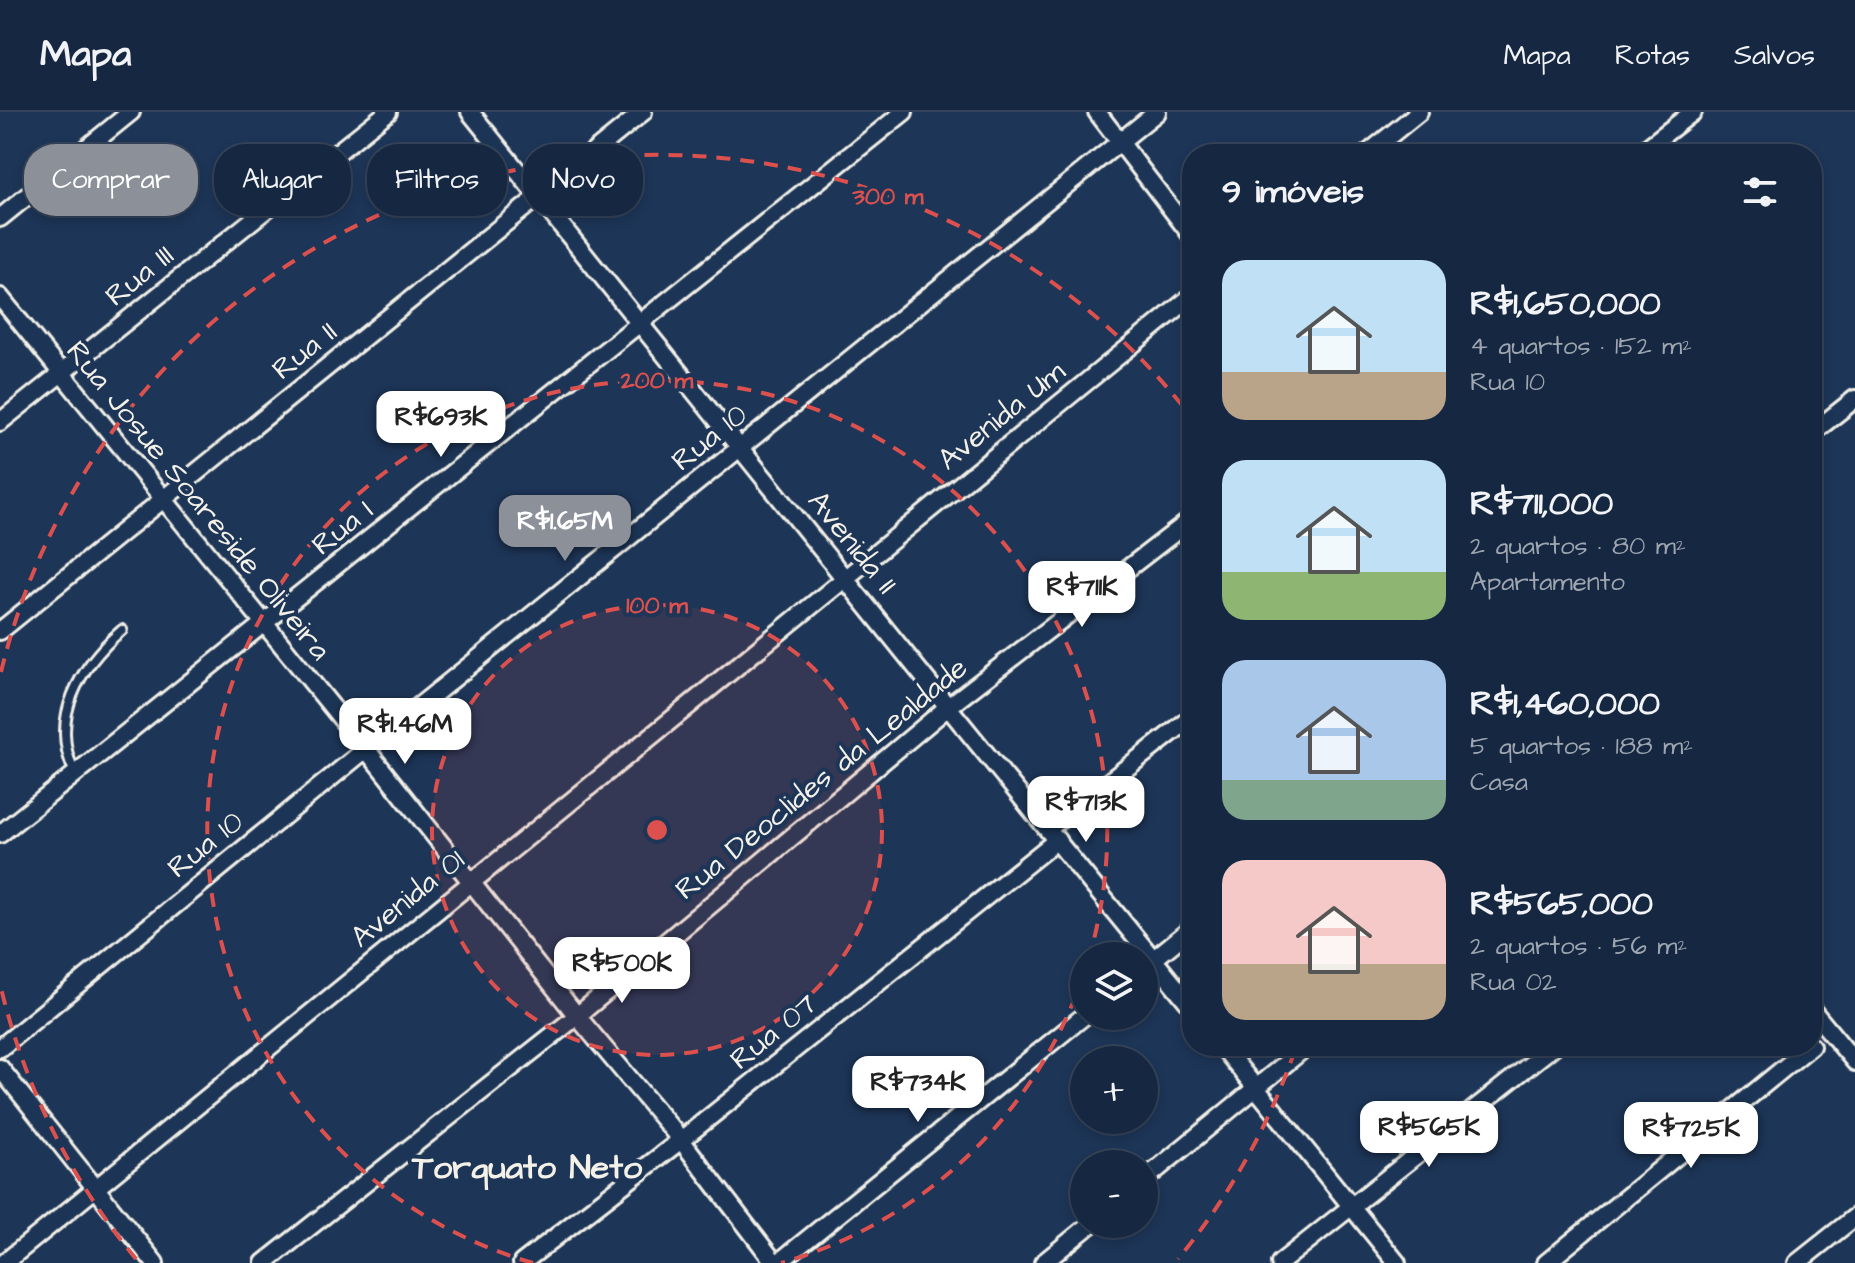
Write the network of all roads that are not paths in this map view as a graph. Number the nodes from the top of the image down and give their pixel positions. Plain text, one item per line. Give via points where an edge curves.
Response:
1 (131, 112) edge
2 (388, 112) edge
3 (470, 112) edge
4 (643, 112) edge
5 (904, 112) edge
6 (1097, 112) edge
7 (1157, 112) edge
8 (1419, 112) edge
9 (1693, 112) edge
10 (1120, 141) junction
11 (604, 144) edge
12 (1379, 144) edge
13 (1652, 144) edge
14 (523, 177) edge
15 (523, 210) edge
16 (554, 216) edge
17 (0, 218) edge
18 (1182, 223) edge
19 (0, 297) edge
20 (1182, 304) edge
21 (642, 324) junction
22 (61, 373) junction
23 (1855, 399) edge
24 (0, 422) edge
25 (1822, 425) edge
26 (740, 448) junction
27 (163, 499) junction
28 (1182, 527) edge
29 (846, 577) junction
30 (264, 626) junction
31 (122, 630) dead end
32 (0, 631) edge
33 (948, 707) junction
34 (1182, 725) edge
35 (366, 749) junction
36 (76, 774) junction
37 (0, 834) edge
38 (1053, 835) junction
39 (472, 881) junction
40 (1182, 936) edge
41 (1133, 942) edge
42 (1158, 956) edge
43 (1158, 972) edge
44 (1182, 997) edge
45 (577, 1016) junction
46 (1822, 1022) edge
47 (1070, 1027) edge
48 (1829, 1031) junction
49 (1822, 1037) edge
50 (0, 1048) edge
51 (1230, 1056) edge
52 (1295, 1056) edge
53 (1541, 1056) edge
54 (1799, 1056) edge
55 (1855, 1062) edge
56 (0, 1068) edge
57 (1256, 1089) junction
58 (681, 1140) junction
59 (1158, 1169) edge
60 (96, 1190) junction
61 (1350, 1205) junction
62 (1855, 1217) edge
63 (1074, 1238) edge
64 (4, 1263) edge
65 (155, 1263) edge
66 (264, 1263) edge
67 (522, 1263) edge
68 (776, 1263) edge
69 (1043, 1263) edge
70 (1280, 1263) edge
71 (1397, 1263) edge
72 (1546, 1263) edge
73 (1797, 1263) edge

1 - 17 street
2 - 22 street, Rua III
3 - 14 street, Avenida II
4 - 11 street, Rua II
5 - 21 street, Rua I
6 - 10 street
7 - 10 street, Rua 10
8 - 12 street
9 - 13 street
10 - 18 street
10 - 26 street, Rua 10
15 - 27 street, Rua II
16 - 21 street, Avenida II
19 - 22 street, Rua Josue Soareside Oliveira
20 - 29 street, Avenida Um
21 - 26 street, Avenida II
21 - 30 street, Rua I
22 - 24 street, Rua III
22 - 27 street, Rua Josue Soareside Oliveira
23 - 25 street
26 - 29 street, Avenida II
26 - 35 street, Rua 10
27 - 30 street, Rua Josue Soareside Oliveira
27 - 32 street, Rua II
28 - 33 street, Rua Deoclides da Lealdade
29 - 33 street, Avenida II
29 - 39 street, Avenida 01
30 - 35 street, Rua Josue Soareside Oliveira
30 - 36 street, Rua I
31 - 36 lane via 82,672 70,697 67,757
33 - 38 street, Avenida II
33 - 45 street, Rua Deoclides da Lealdade
34 - 38 street, Rua 07
35 - 39 street, Rua Josue Soareside Oliveira
35 - 50 street, Rua 10
36 - 37 street, Rua I
38 - 41 street, Avenida II
38 - 58 street, Rua 07
39 - 45 street, Rua Josue Soareside Oliveira
39 - 60 street, Avenida 01
40 - 42 street
43 - 44 street, Avenida II
45 - 58 street, Rua Josue Soareside Oliveira
45 - 66 street, Rua Deoclides da Lealdade
46 - 48 street
47 - 68 street
48 - 49 street
48 - 55 street
51 - 57 street
52 - 57 street
53 - 61 street
54 - 72 street
56 - 60 street
57 - 59 street
57 - 61 street
58 - 67 street, Rua 07
58 - 68 street, Rua Josue Soareside Oliveira
60 - 64 street, Avenida 01
60 - 65 street
61 - 70 street
61 - 71 street
62 - 73 street
63 - 69 street

